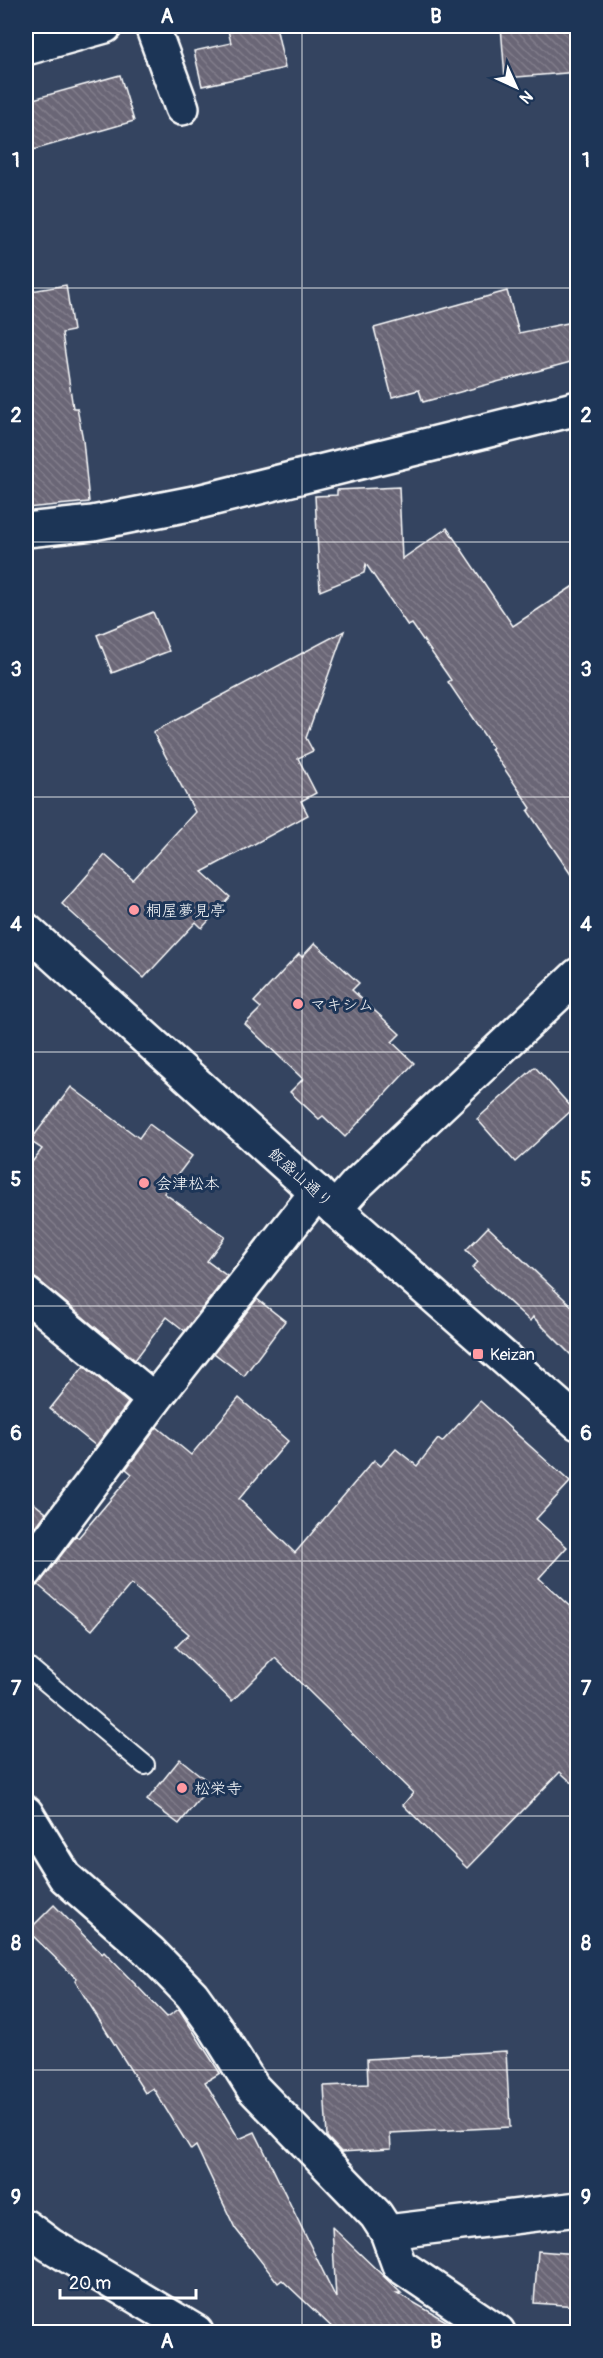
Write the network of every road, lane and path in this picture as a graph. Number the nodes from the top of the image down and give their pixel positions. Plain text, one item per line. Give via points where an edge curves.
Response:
1 (105, 26) edge
2 (152, 26) edge
3 (26, 48) edge
4 (182, 108) dead end
5 (578, 408) edge
6 (26, 530) edge
7 (26, 930) edge
8 (578, 975) edge
9 (326, 1200) junction
10 (26, 1294) edge
11 (154, 1400) junction
12 (578, 1423) edge
13 (26, 1571) edge
14 (26, 1665) edge
15 (145, 1765) dead end
16 (26, 1813) edge
17 (578, 2209) edge
18 (26, 2227) edge
19 (387, 2232) junction
20 (196, 2332) edge
21 (498, 2332) edge

1 - 3 street
2 - 4 street
5 - 6 street via 194,503
7 - 9 street, 飯盛山通り
8 - 9 street via 357,1184
9 - 11 street
9 - 12 street, 飯盛山通り
10 - 11 street
11 - 13 street
14 - 15 lane
16 - 19 street via 65,1877 192,1995 253,2088 376,2215
17 - 19 street
18 - 20 street
19 - 21 street via 399,2265

